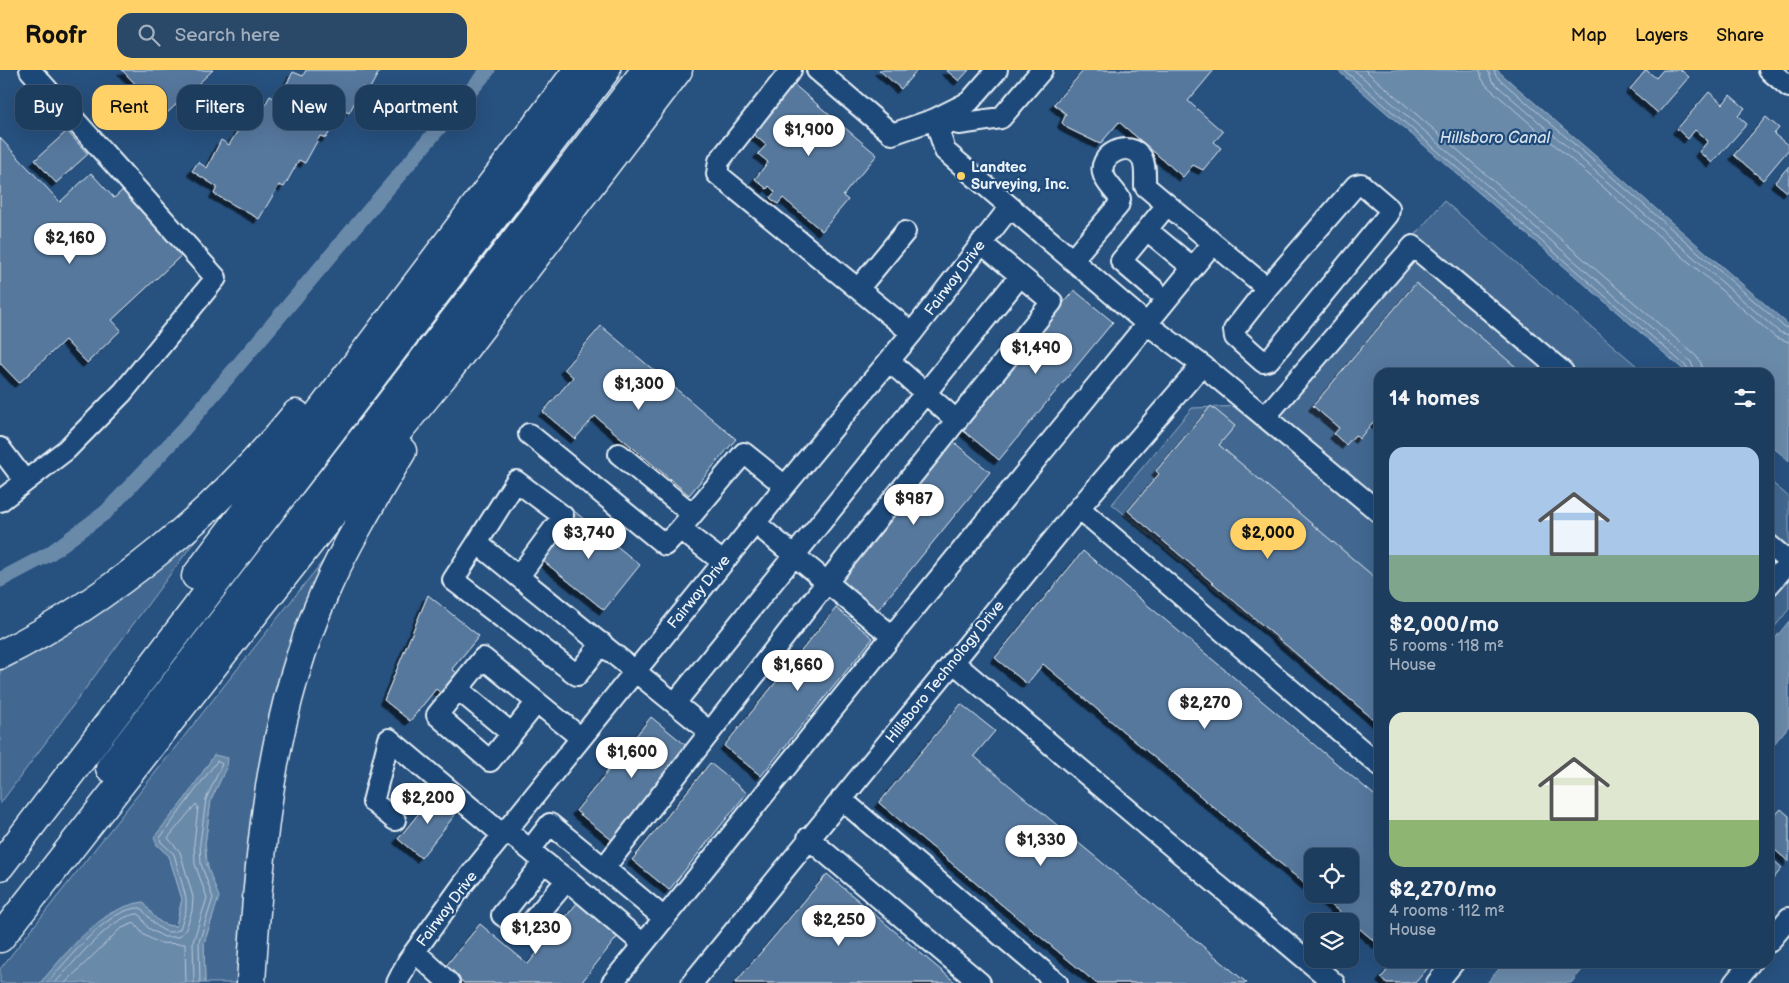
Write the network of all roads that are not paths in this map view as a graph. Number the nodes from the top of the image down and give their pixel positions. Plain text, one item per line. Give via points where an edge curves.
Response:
1 (30, 70) edge
2 (578, 70) edge
3 (606, 70) edge
4 (646, 70) edge
5 (678, 70) edge
6 (791, 70) edge
7 (816, 70) edge
8 (997, 70) edge
9 (1042, 70) edge
10 (1768, 70) edge
11 (1789, 88) edge
12 (935, 119) junction
13 (1167, 205) junction
14 (1010, 207) junction
15 (472, 211) junction
16 (1147, 230) junction
17 (905, 232) dead end
18 (981, 243) junction
19 (1213, 243) junction
20 (1072, 260) junction
21 (1193, 268) junction
22 (1020, 276) junction
23 (1267, 288) junction
24 (858, 289) junction
25 (1155, 290) dead end
26 (1147, 324) junction
27 (912, 333) junction
28 (889, 361) junction
29 (1202, 365) junction
30 (450, 368) junction
31 (1558, 368) edge
32 (925, 393) junction
33 (1264, 417) junction
34 (957, 421) junction
35 (529, 434) dead end
36 (0, 448) edge
37 (619, 454) dead end
38 (25, 481) junction
39 (785, 486) junction
40 (0, 500) edge
41 (1079, 508) junction
42 (1374, 508) edge
43 (686, 521) junction
44 (755, 522) junction
45 (477, 543) junction
46 (1774, 549) edge
47 (795, 555) junction
48 (723, 562) junction
49 (518, 576) junction
50 (1774, 579) edge
51 (827, 582) junction
52 (892, 636) junction
53 (602, 643) junction
54 (0, 655) edge
55 (953, 662) junction
56 (636, 670) junction
57 (458, 689) junction
58 (537, 702) junction
59 (675, 703) junction
60 (710, 732) junction
61 (512, 734) junction
62 (582, 738) junction
63 (1374, 760) edge
64 (841, 799) junction
65 (395, 820) dead end
66 (505, 833) junction
67 (0, 838) edge
68 (808, 838) junction
69 (537, 856) junction
70 (0, 866) edge
71 (604, 868) junction
72 (567, 880) junction
73 (0, 909) edge
74 (664, 918) junction
75 (1789, 918) edge
76 (1774, 936) edge
77 (0, 938) edge
78 (644, 944) junction
79 (415, 952) junction
80 (1449, 968) edge
81 (1746, 968) edge
82 (251, 983) edge
83 (397, 983) edge
84 (449, 983) edge
85 (612, 983) edge
86 (692, 983) edge
87 (980, 983) edge
88 (1057, 983) edge
89 (1334, 983) edge
90 (1437, 983) edge
91 (1734, 983) edge

1 - 38 street via 216,278 123,392 66,450
2 - 15 highway
3 - 70 highway
4 - 73 highway
5 - 30 highway
6 - 24 street via 719,161 717,174
7 - 12 street via 892,134
8 - 12 street via 968,102
9 - 12 street via 1001,118 959,124
10 - 11 street
12 - 14 street via 944,151
13 - 16 street
13 - 19 street
13 - 20 street via 1145,186 1141,157 1133,151 1115,151 1106,158 1102,168 1104,177 1120,199 1118,206
14 - 18 street, Fairway Drive
14 - 20 street
15 - 54 highway via 401,277 286,427 218,498 127,575 55,624
15 - 67 highway
16 - 21 street
16 - 25 street via 1121,261
17 - 24 street
18 - 22 street
18 - 27 street, Fairway Drive
19 - 21 street
19 - 23 street
20 - 26 street
21 - 26 street
22 - 32 street
22 - 34 street via 1052,302
23 - 23 street via 1234,330 1235,337 1263,362 1269,360 1388,215 1389,208 1362,184 1356,185
24 - 27 street
26 - 29 street
26 - 52 street
27 - 28 street, Fairway Drive
28 - 32 street
28 - 39 street, Fairway Drive
29 - 33 street
29 - 41 street, Hillsboro Technology Drive
30 - 77 highway
30 - 82 highway via 354,532 324,595 300,659 279,731 264,814
31 - 33 street via 1413,246
32 - 34 street
32 - 47 street
33 - 42 street
34 - 51 street
35 - 43 street via 665,546
36 - 38 street
37 - 43 street
38 - 40 street
39 - 43 street via 744,452
39 - 44 street, Fairway Drive
41 - 55 street, Hillsboro Technology Drive
41 - 63 street
43 - 48 street
44 - 47 street
44 - 48 street, Fairway Drive
45 - 49 street
45 - 49 street via 516,481 563,516
45 - 53 street via 453,580 577,676
46 - 50 street via 1789,562
47 - 51 street
47 - 59 street
48 - 56 street, Fairway Drive
49 - 53 street
51 - 52 street
51 - 60 street
52 - 74 street
53 - 56 street
55 - 64 street, Hillsboro Technology Drive
55 - 89 street
56 - 59 street
56 - 62 street, Fairway Drive
57 - 58 street via 484,658
57 - 61 street
57 - 61 street via 437,715 490,761
58 - 61 street
58 - 62 street
59 - 60 street
60 - 71 street
62 - 66 street, Fairway Drive
64 - 68 street, Hillsboro Technology Drive
64 - 88 street
65 - 66 street via 373,802 389,739
66 - 69 street
66 - 79 street, Fairway Drive via 464,883
68 - 86 street, Hillsboro Technology Drive
68 - 87 street
69 - 71 street via 550,824
69 - 72 street
69 - 72 street via 502,915 524,931
71 - 74 street
72 - 78 street
74 - 78 street
75 - 76 street
78 - 85 street
79 - 83 street, Fairway Drive
79 - 84 street
80 - 90 street
81 - 91 street

